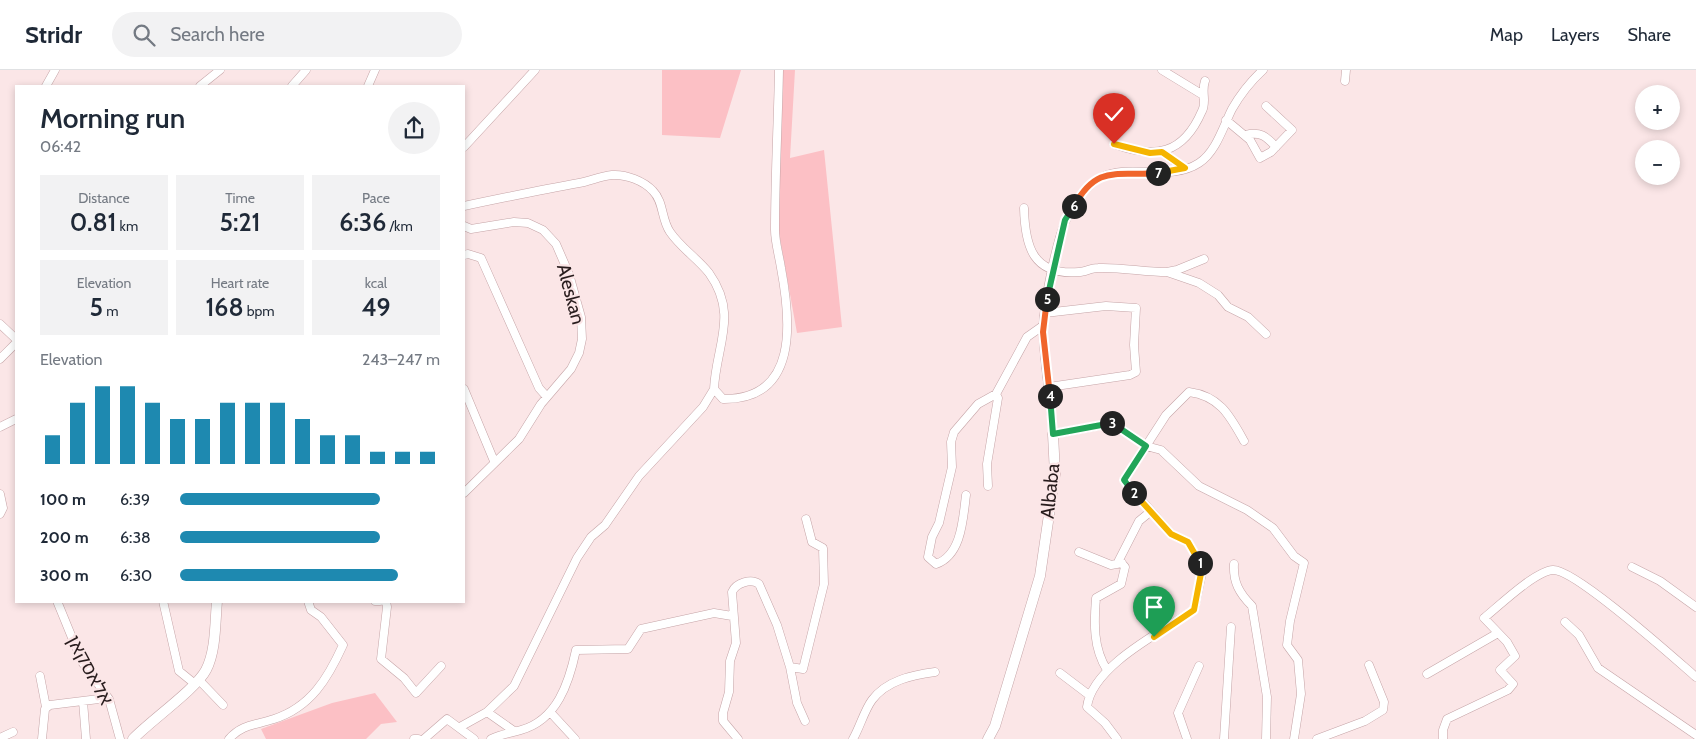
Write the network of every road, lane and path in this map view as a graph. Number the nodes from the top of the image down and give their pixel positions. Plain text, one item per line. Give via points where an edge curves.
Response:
1 (55, 70) edge
2 (220, 70) edge
3 (306, 70) edge
4 (375, 70) edge
5 (535, 70) edge
6 (779, 70) edge
7 (1162, 70) edge
8 (1261, 70) edge
9 (1346, 70) edge
10 (1205, 81) dead end
11 (1345, 81) dead end
12 (47, 85) edge
13 (201, 85) edge
14 (293, 85) edge
15 (368, 85) edge
16 (1203, 95) junction
17 (1266, 106) dead end
18 (1226, 120) junction
19 (1245, 135) junction
20 (1114, 144) dead end
21 (465, 146) edge
22 (1276, 147) junction
23 (1162, 152) junction
24 (1185, 168) junction
25 (465, 206) edge
26 (1024, 208) dead end
27 (465, 226) edge
28 (465, 255) edge
29 (1204, 259) dead end
30 (1054, 268) junction
31 (1167, 272) junction
32 (1045, 314) junction
33 (0, 324) edge
34 (1044, 324) junction
35 (1266, 334) dead end
36 (15, 338) edge
37 (15, 344) edge
38 (0, 359) edge
39 (1050, 387) junction
40 (714, 390) junction
41 (465, 391) edge
42 (996, 394) junction
43 (547, 397) junction
44 (15, 420) edge
45 (0, 427) edge
46 (1053, 434) junction
47 (1244, 440) dead end
48 (1146, 446) junction
49 (494, 462) junction
50 (988, 486) dead end
51 (465, 492) edge
52 (0, 494) edge
53 (966, 495) dead end
54 (1150, 512) junction
55 (0, 514) edge
56 (806, 519) dead end
57 (1079, 552) dead end
58 (1122, 563) junction
59 (1234, 564) dead end
60 (1632, 567) dead end
61 (58, 603) edge
62 (163, 603) edge
63 (217, 603) edge
64 (309, 603) edge
65 (386, 603) edge
66 (1696, 607) edge
67 (732, 616) junction
68 (1565, 622) dead end
69 (1231, 627) dead end
70 (1498, 633) junction
71 (1369, 664) dead end
72 (441, 666) dead end
73 (1198, 666) dead end
74 (790, 667) junction
75 (1107, 670) junction
76 (935, 672) dead end
77 (1060, 673) dead end
78 (1426, 674) dead end
79 (40, 676) dead end
80 (1696, 677) edge
81 (197, 682) junction
82 (1089, 695) junction
83 (108, 698) junction
84 (83, 701) junction
85 (224, 705) dead end
86 (46, 707) junction
87 (487, 712) junction
88 (551, 713) junction
89 (805, 721) dead end
90 (460, 727) junction
91 (514, 731) junction
92 (13, 732) dead end
93 (1696, 735) edge
94 (0, 738) edge
95 (42, 739) edge
96 (86, 739) edge
97 (120, 739) edge
98 (132, 739) edge
99 (228, 739) edge
100 (414, 739) edge
101 (418, 739) edge
102 (424, 739) edge
103 (474, 739) edge
104 (491, 739) edge
105 (576, 739) edge
106 (738, 739) edge
107 (854, 739) edge
108 (988, 739) edge
109 (1117, 739) edge
110 (1187, 739) edge
111 (1224, 739) edge
112 (1266, 739) edge
113 (1294, 739) edge
114 (1318, 739) edge
115 (1443, 739) edge

1 - 12 street
2 - 13 street
3 - 14 street
4 - 15 street
5 - 21 street
6 - 40 street via 775,232 788,314 786,345 781,367 773,381 756,394 723,399
7 - 16 street
8 - 18 street
9 - 11 street
10 - 16 street
16 - 23 street via 1203,110 1189,132
17 - 22 street via 1292,130
18 - 19 street
18 - 24 street via 1209,154 1198,164
19 - 22 street via 1263,134
19 - 22 street via 1260,158
20 - 23 street via 1150,153
23 - 24 street
24 - 30 street via 1154,173 1112,173 1100,178 1077,200 1065,220
25 - 40 street via 612,175 639,181 652,190 660,200 661,213 669,231 702,265 723,298 723,339
26 - 30 street via 1024,233 1033,256 1041,264
27 - 43 street, Aleskan via 471,229 528,223 543,230 556,244 569,274 582,339 571,369
28 - 43 street via 481,258 539,388
29 - 31 street
30 - 31 street via 1080,272 1096,268
30 - 32 street
31 - 35 street via 1199,284 1228,307 1248,317
32 - 34 street
32 - 39 street via 1106,306 1136,308 1136,372 1130,376
33 - 36 street
34 - 39 street
34 - 42 street via 1027,338
37 - 38 street
39 - 46 street
40 - 87 street via 639,476 605,525 591,537 577,558 514,686
41 - 49 street
42 - 50 street via 987,464
42 - 53 street via 978,404 954,432 952,468 939,523 929,549 928,557 936,564 951,553 960,533
43 - 49 street, Aleskan via 520,439
44 - 45 street
46 - 48 street via 1112,423
46 - 108 street, Albaba via 1056,474 1040,576 995,726
47 - 48 street via 1228,412 1216,401 1204,394 1189,392 1166,415
48 - 54 street via 1124,480
48 - 113 street via 1161,450 1199,486 1248,510 1273,528 1294,556 1304,563 1287,645 1298,660 1301,694
49 - 51 street, Aleskan
52 - 55 street via 3,508
54 - 58 street via 1139,521 1126,544 1119,560
54 - 75 street via 1171,534 1188,542 1202,568 1194,610
56 - 74 street via 812,542 823,548 824,584 803,669
57 - 58 street via 1111,565
58 - 75 street via 1125,567 1121,584 1096,598 1094,623 1099,657
59 - 112 street via 1233,579 1252,606 1267,697
60 - 66 street via 1660,581
61 - 83 street, אלאסקאן via 82,662
62 - 81 street via 179,671
63 - 81 street via 207,669
64 - 99 street via 311,610 321,617 343,645 331,672 308,701 276,718 252,722
65 - 72 street via 381,659 416,693
67 - 74 street via 734,587 756,581 777,625
67 - 88 street via 714,613 640,629 628,649 576,650 571,673
67 - 106 street via 736,643 730,661 729,692 723,713 724,721
68 - 93 street via 1579,635 1598,668
69 - 111 street
70 - 78 street
70 - 80 street via 1484,618 1544,573 1562,571 1602,599
70 - 115 street via 1516,656 1500,670 1513,684 1508,690 1447,719 1442,730
71 - 114 street via 1384,702 1383,710 1365,721
73 - 110 street via 1178,712
74 - 89 street via 797,703
75 - 82 street
76 - 107 street via 909,676 884,688 872,700
77 - 82 street
79 - 86 street
81 - 85 street
81 - 98 street
82 - 109 street via 1087,707
83 - 84 street
83 - 97 street, אלאסקאן
84 - 86 street
84 - 96 street
86 - 95 street
87 - 90 street
87 - 91 street
88 - 91 street via 530,726
88 - 105 street
90 - 102 street via 447,719
90 - 103 street
91 - 104 street
92 - 94 street
100 - 101 street

